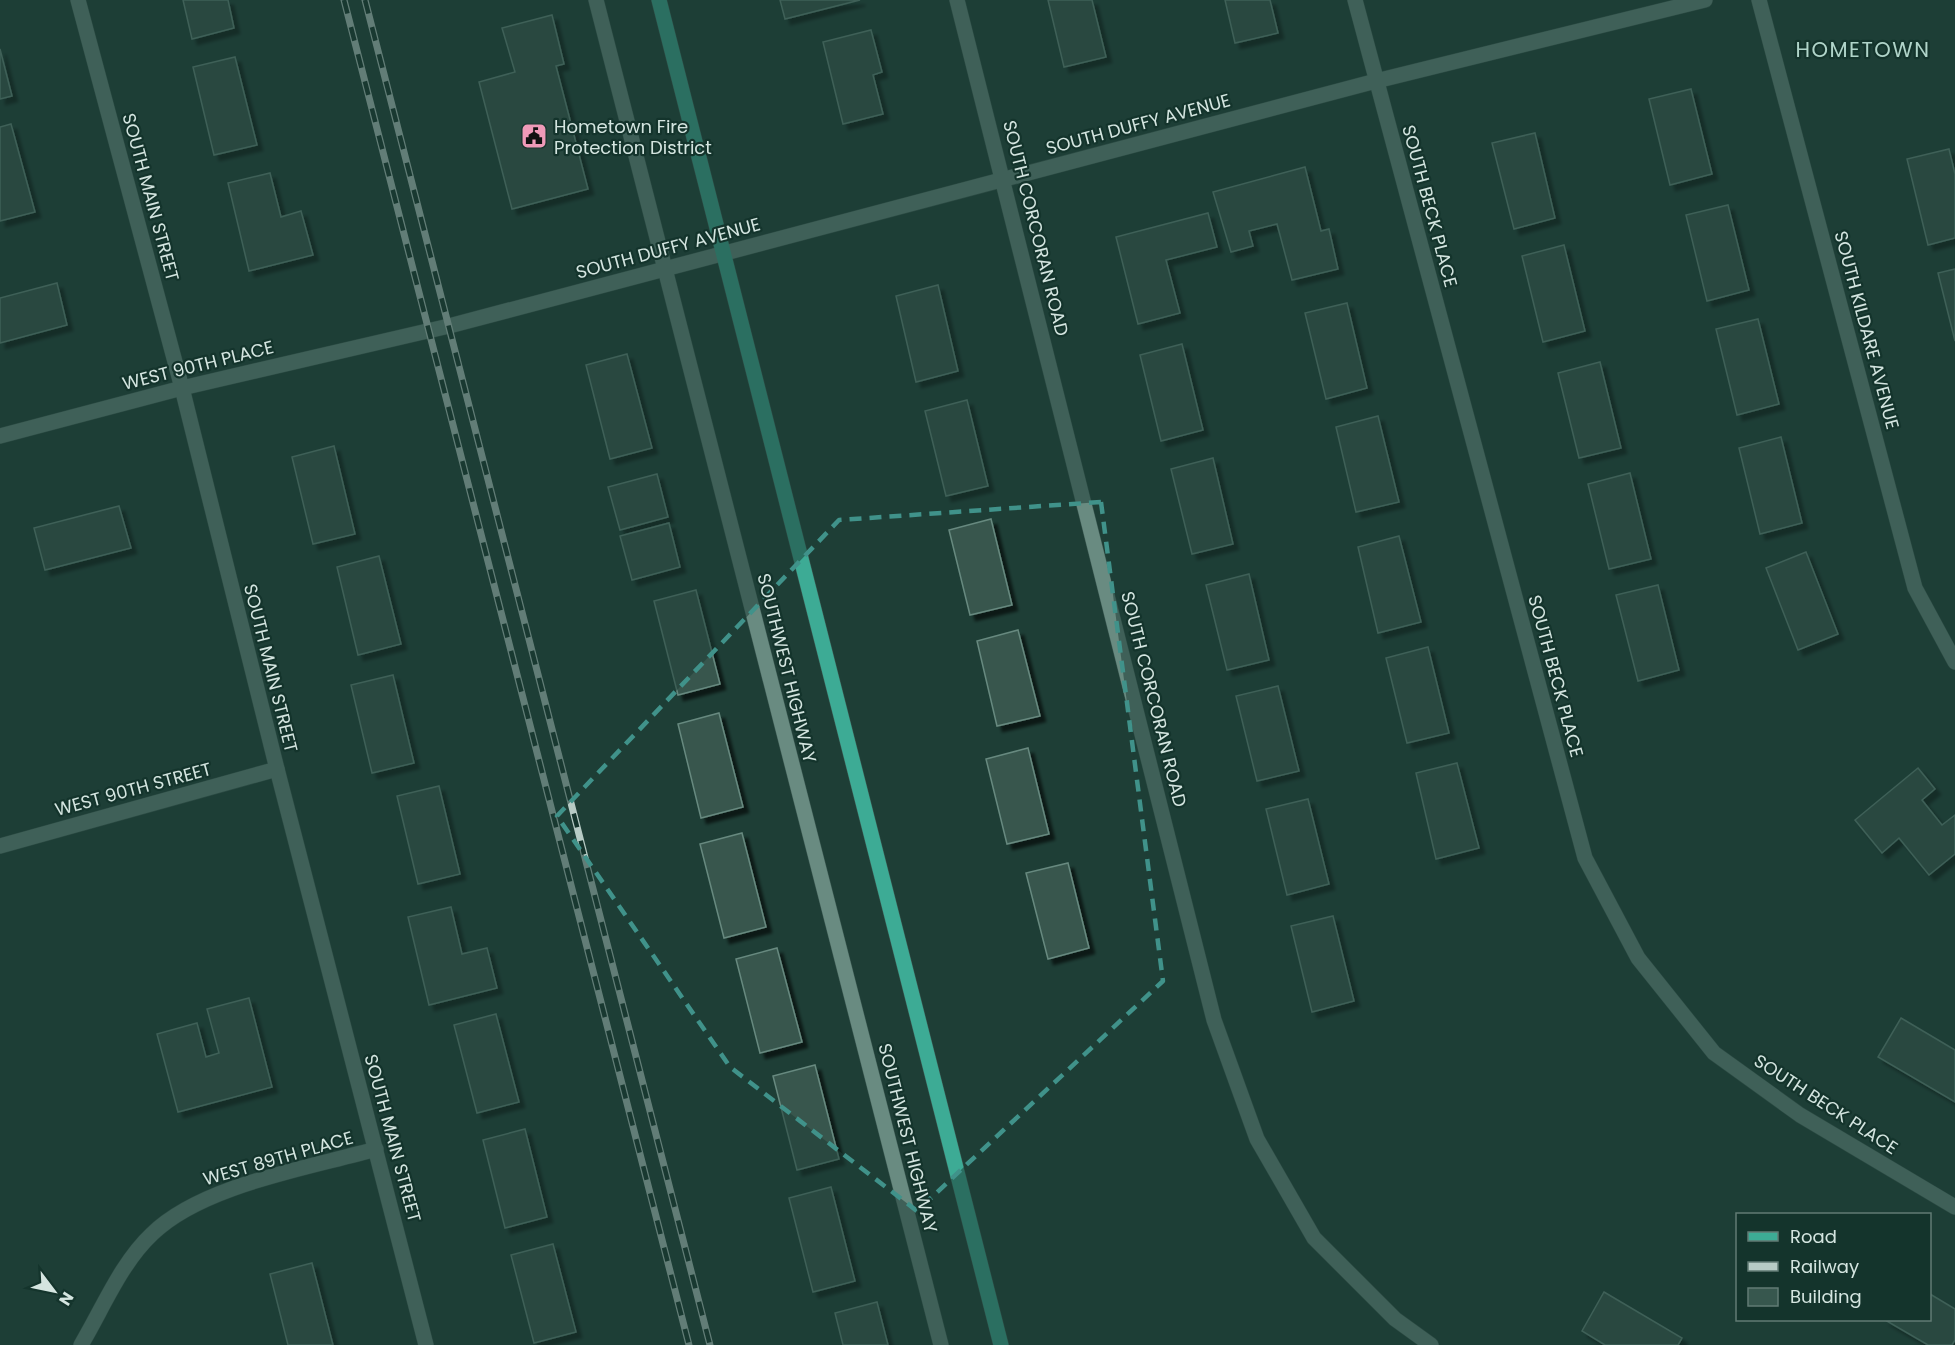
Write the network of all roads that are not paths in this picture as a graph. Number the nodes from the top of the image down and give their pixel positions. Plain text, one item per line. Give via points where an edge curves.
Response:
1 (78, 0) edge
2 (596, 0) edge
3 (659, 0) edge
4 (957, 0) edge
5 (1355, 0) edge
6 (1705, 0) edge
7 (1760, 0) edge
8 (1376, 81) junction
9 (1004, 180) junction
10 (724, 253) junction
11 (664, 269) junction
12 (407, 334) joint
13 (182, 388) junction
14 (0, 436) edge
15 (1955, 662) edge
16 (277, 769) junction
17 (0, 846) edge
18 (376, 1149) junction
19 (1955, 1207) edge
20 (81, 1345) edge
21 (426, 1345) edge
22 (941, 1345) edge
23 (1001, 1345) edge
24 (1431, 1345) edge

1 - 13 street, SOUTH MAIN STREET
2 - 11 street, SOUTHWEST HIGHWAY
3 - 10 main road
4 - 9 street, SOUTH CORCORAN ROAD
5 - 8 street, SOUTH BECK PLACE
6 - 8 street, SOUTH DUFFY AVENUE
7 - 15 street, SOUTH KILDARE AVENUE via 1915,588
8 - 9 street, SOUTH DUFFY AVENUE
8 - 19 street, SOUTH BECK PLACE via 1585,858 1638,958 1714,1053 1800,1115
9 - 10 street, SOUTH DUFFY AVENUE
9 - 24 street, SOUTH CORCORAN ROAD via 1214,1020 1253,1128 1314,1238 1395,1319
10 - 11 street, SOUTH DUFFY AVENUE
10 - 23 main road
11 - 12 street, SOUTH DUFFY AVENUE
11 - 22 street, SOUTHWEST HIGHWAY
12 - 13 street, WEST 90TH PLACE
13 - 14 street, WEST 90TH PLACE
13 - 16 street, SOUTH MAIN STREET
16 - 17 street, WEST 90TH STREET
16 - 18 street, SOUTH MAIN STREET
18 - 20 street, WEST 89TH PLACE via 211,1195 180,1212 152,1233 135,1253
18 - 21 street, SOUTH MAIN STREET

